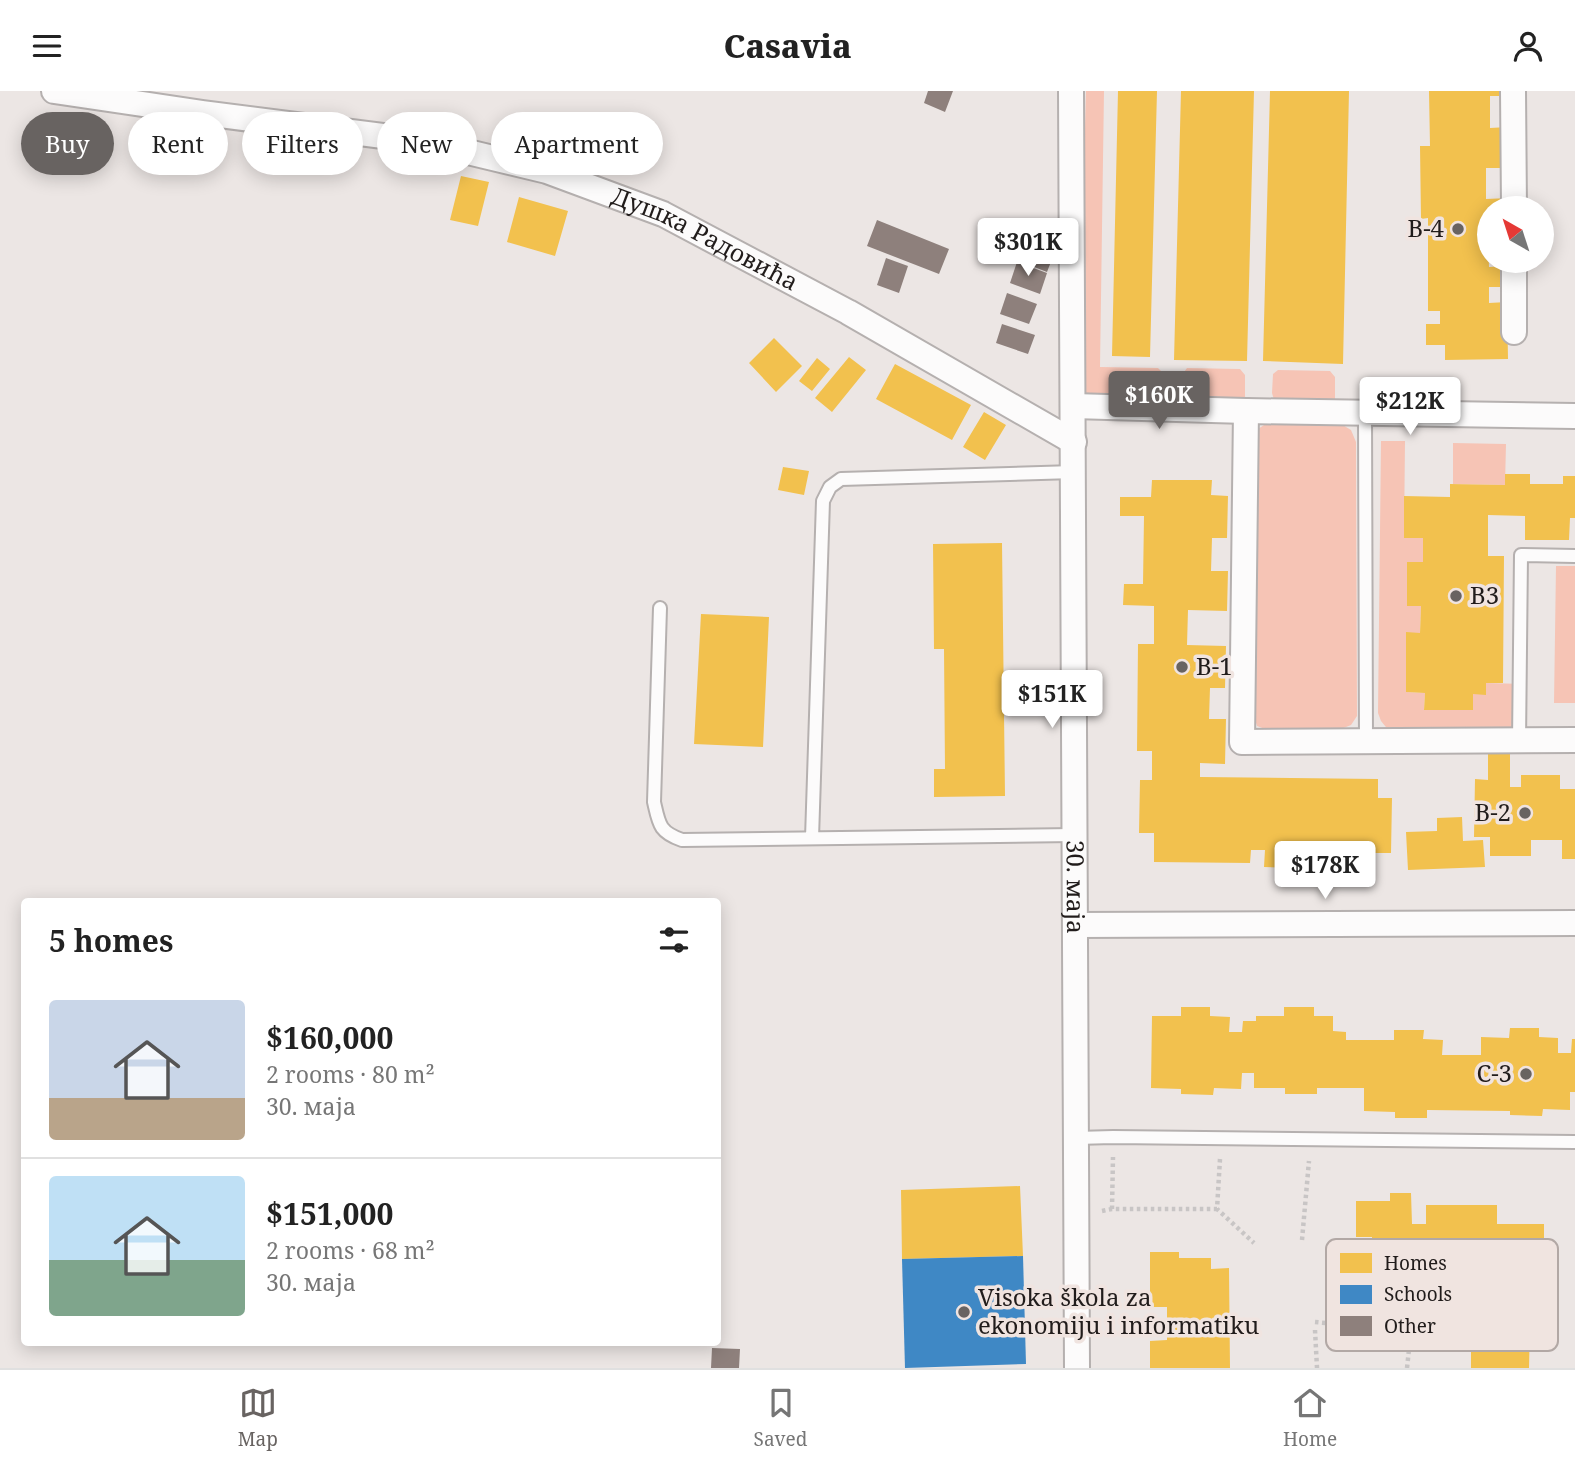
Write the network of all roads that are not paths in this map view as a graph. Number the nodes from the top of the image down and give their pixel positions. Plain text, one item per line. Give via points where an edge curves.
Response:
1 (54, 91) edge
2 (1071, 91) edge
3 (1513, 91) edge
4 (1514, 196) edge
5 (1514, 273) edge
6 (1514, 332) dead end
7 (1073, 406) junction
8 (1246, 411) junction
9 (1366, 413) junction
10 (1575, 416) edge
11 (1074, 442) junction
12 (1074, 472) junction
13 (1575, 556) edge
14 (660, 608) dead end
15 (1575, 740) edge
16 (1366, 741) junction
17 (1520, 741) junction
18 (1074, 835) junction
19 (812, 838) junction
20 (1575, 923) edge
21 (1075, 926) junction
22 (1076, 1138) junction
23 (1575, 1142) edge
24 (1077, 1368) edge

1 - 11 street, Душка Радовића via 422,141 547,171 663,213 848,312
2 - 7 street, 30. маја
3 - 4 street
5 - 6 street
7 - 8 street
7 - 11 street, 30. маја
8 - 9 street
8 - 16 street via 1242,742
9 - 10 street
9 - 16 lane
11 - 12 street, 30. маја
12 - 18 street, 30. маја
12 - 19 lane via 841,479 830,487 823,502
13 - 17 lane via 1521,555
14 - 19 lane via 654,802 659,825 682,840
15 - 17 street
16 - 17 street
18 - 19 lane
18 - 21 street, 30. маја
20 - 21 street
21 - 22 street, 30. маја
22 - 23 lane
22 - 24 street, 30. маја

